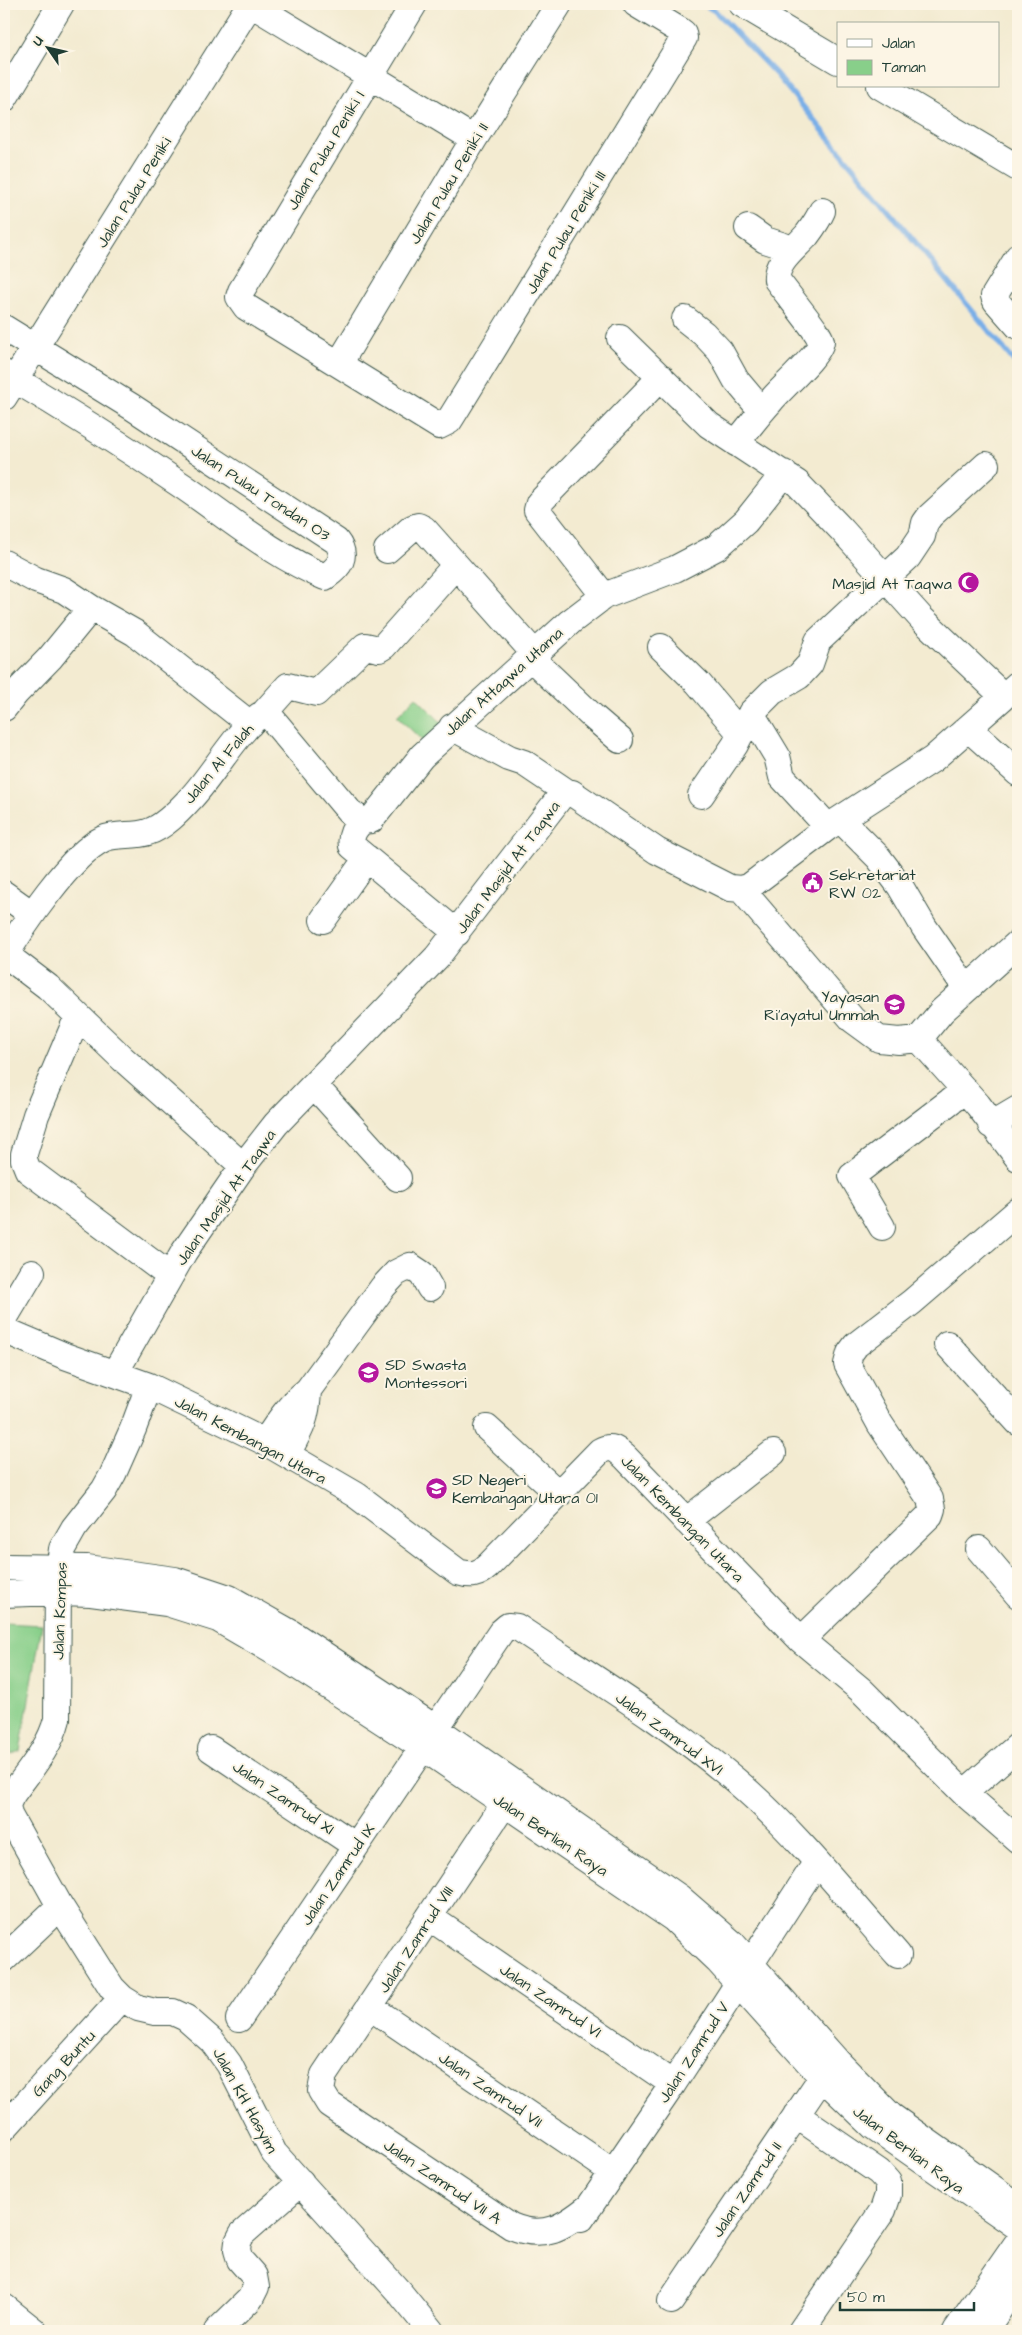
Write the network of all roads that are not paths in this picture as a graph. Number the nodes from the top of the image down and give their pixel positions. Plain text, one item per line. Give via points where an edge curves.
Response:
1 (61, 4) edge
2 (250, 4) edge
3 (414, 4) edge
4 (558, 4) edge
5 (636, 4) edge
6 (742, 4) edge
7 (837, 60) edge
8 (370, 76) junction
9 (883, 88) edge
10 (4, 99) edge
11 (474, 139) junction
12 (1018, 168) edge
13 (822, 211) dead end
14 (748, 228) dead end
15 (791, 251) junction
16 (1018, 257) edge
17 (685, 319) dead end
18 (1018, 326) edge
19 (4, 328) edge
20 (620, 338) dead end
21 (35, 348) junction
22 (339, 364) junction
23 (661, 377) junction
24 (7, 384) edge
25 (762, 411) junction
26 (736, 443) junction
27 (986, 465) dead end
28 (784, 473) junction
29 (387, 550) dead end
30 (4, 562) edge
31 (456, 566) junction
32 (886, 579) junction
33 (604, 596) junction
34 (91, 608) junction
35 (661, 647) dead end
36 (532, 656) junction
37 (1011, 690) edge
38 (4, 708) edge
39 (257, 718) junction
40 (746, 724) junction
41 (452, 726) junction
42 (968, 728) junction
43 (620, 740) dead end
44 (1018, 773) edge
45 (567, 792) junction
46 (701, 795) dead end
47 (362, 821) junction
48 (835, 823) junction
49 (367, 858) junction
50 (741, 889) junction
51 (4, 894) edge
52 (32, 914) junction
53 (323, 920) dead end
54 (457, 933) junction
55 (1018, 943) edge
56 (5, 956) edge
57 (966, 988) junction
58 (78, 1016) junction
59 (919, 1039) junction
60 (314, 1085) junction
61 (965, 1090) junction
62 (1018, 1109) edge
63 (991, 1125) junction
64 (1018, 1158) edge
65 (243, 1166) junction
66 (398, 1178) dead end
67 (1018, 1211) edge
68 (882, 1227) dead end
69 (32, 1272) dead end
70 (170, 1276) junction
71 (430, 1288) dead end
72 (4, 1319) edge
73 (4, 1330) edge
74 (946, 1344) dead end
75 (115, 1373) junction
76 (149, 1386) junction
77 (308, 1390) junction
78 (1018, 1422) edge
79 (487, 1428) dead end
80 (265, 1442) junction
81 (287, 1454) junction
82 (773, 1454) dead end
83 (559, 1494) junction
84 (686, 1521) junction
85 (979, 1549) dead end
86 (4, 1567) edge
87 (58, 1579) junction
88 (4, 1594) edge
89 (1018, 1595) edge
90 (801, 1640) junction
91 (429, 1737) junction
92 (1018, 1746) edge
93 (212, 1749) dead end
94 (964, 1793) junction
95 (505, 1803) junction
96 (9, 1824) edge
97 (1018, 1840) edge
98 (356, 1846) junction
99 (816, 1863) junction
100 (60, 1906) junction
101 (429, 1917) junction
102 (898, 1954) dead end
103 (4, 1959) edge
104 (745, 1974) junction
105 (122, 1998) junction
106 (370, 2007) junction
107 (239, 2019) dead end
108 (324, 2075) joint
109 (822, 2077) junction
110 (673, 2084) junction
111 (796, 2115) junction
112 (4, 2128) edge
113 (613, 2172) junction
114 (300, 2182) junction
115 (590, 2206) junction
116 (1018, 2206) edge
117 (1018, 2227) edge
118 (568, 2240) dead end
119 (1018, 2242) edge
120 (1018, 2282) edge
121 (671, 2301) dead end
122 (4, 2307) edge
123 (34, 2331) edge
124 (216, 2331) edge
125 (430, 2331) edge
126 (801, 2331) edge
127 (956, 2331) edge
128 (984, 2331) edge

1 - 10 street
2 - 8 street
2 - 21 street, Jalan Pulau Peniki
3 - 8 street, Jalan Pulau Peniki I
4 - 11 street, Jalan Pulau Peniki II
5 - 22 street, Jalan Pulau Peniki III via 679,30 684,38 449,420 435,424
6 - 7 street
8 - 11 street
8 - 22 street, Jalan Pulau Peniki I via 239,297 246,307
9 - 12 street
11 - 22 street, Jalan Pulau Peniki II
13 - 15 street via 816,223
14 - 15 street via 765,240
15 - 25 street via 776,273 776,280 822,340 802,369
16 - 18 street via 994,296
17 - 25 street via 720,351 736,380
19 - 21 street, Jalan Pulau Tondan O3
20 - 23 street
21 - 24 street, Jalan Pulau Peniki
21 - 24 street, Jalan Pulau Tondan O3 via 132,407 336,542 343,549 343,558 336,570 326,576 276,551 107,435
23 - 26 street via 709,425
23 - 33 street via 539,503 537,510
25 - 26 street
26 - 28 street
27 - 32 street via 930,516 908,557
28 - 32 street
28 - 33 street, Jalan Attaqwa Utama via 746,521 717,547 675,569
29 - 31 street via 418,526
30 - 34 street via 36,580 64,590
31 - 36 street
31 - 39 street, Jalan Al Falah via 384,646 379,649 365,646 316,693 288,686
32 - 37 street via 922,620
32 - 40 street via 818,641 810,664 786,685 772,692
33 - 36 street, Jalan Attaqwa Utama
34 - 38 street
34 - 39 street via 135,633
35 - 40 street
36 - 41 street, Jalan Attaqwa Utama
36 - 43 street
37 - 42 street
39 - 47 street via 273,720 349,811
39 - 52 street, Jalan Al Falah via 190,799 167,820 148,832 103,839 80,857
40 - 46 street
40 - 48 street via 777,756 782,777
41 - 45 street via 524,763
41 - 47 street, Jalan Attaqwa Utama via 408,771 375,816
42 - 44 street
42 - 48 street via 933,759
45 - 50 street, Jalan Masjid At Taqwa via 657,850 730,888
45 - 54 street, Jalan Masjid At Taqwa via 544,817
47 - 49 street via 350,838 352,846
48 - 50 street via 750,886
48 - 57 street via 878,857
49 - 53 street
49 - 54 street
50 - 59 street via 853,1020 879,1039
51 - 52 street
52 - 56 street, Jalan Al Falah
54 - 60 street, Jalan Masjid At Taqwa
55 - 57 street
56 - 58 street via 48,987
57 - 59 street
58 - 65 street
58 - 70 street via 36,1115 24,1154 25,1165
59 - 61 street
60 - 65 street, Jalan Masjid At Taqwa via 276,1124
60 - 66 street
61 - 63 street
61 - 68 street via 852,1176
62 - 63 street
63 - 64 street
65 - 70 street, Jalan Masjid At Taqwa
67 - 90 street via 850,1353 847,1364 880,1424 930,1499 932,1510
69 - 72 street
70 - 75 street, Jalan Masjid At Taqwa
71 - 77 street via 422,1274 410,1266 396,1273
73 - 75 street, Jalan Kembangan Utara
74 - 78 street
75 - 76 street, Jalan Kembangan Utara
76 - 80 street, Jalan Kembangan Utara
76 - 87 street, Jalan Kompas via 113,1474 62,1549
77 - 80 street via 282,1415
77 - 81 street via 308,1409 303,1427
79 - 83 street
80 - 81 street, Jalan Kembangan Utara
81 - 83 street, Jalan Kembangan Utara via 356,1495 458,1572 466,1574 473,1575 488,1566
82 - 84 street
83 - 84 street, Jalan Kembangan Utara via 600,1451 612,1447
84 - 90 street, Jalan Kembangan Utara
85 - 89 street
86 - 87 street
87 - 88 street, Jalan Berlian Raya
87 - 91 street, Jalan Berlian Raya via 192,1610 223,1608 291,1633
87 - 96 street, Jalan Kompas via 57,1719 54,1733 11,1796 7,1805
90 - 94 street, Jalan Kembangan Utara via 861,1690
91 - 95 street, Jalan Berlian Raya
91 - 98 street, Jalan Zamrud IX
91 - 99 street, Jalan Zamrud XVI via 501,1632 508,1626 517,1627 673,1732 734,1779 769,1811
91 - 104 street, Jalan Berlian Raya via 680,1898 732,1943
92 - 94 street
93 - 98 street, Jalan Zamrud XI
94 - 97 street, Jalan Kembangan Utara
95 - 101 street, Jalan Zamrud VIII
95 - 104 street, Jalan Berlian Raya via 674,1919
96 - 100 street, Jalan KH Hasyim
98 - 107 street, Jalan Zamrud IX
99 - 102 street, Jalan Zamrud XVI
99 - 104 street, Jalan Zamrud V
100 - 103 street
100 - 105 street, Jalan KH Hasyim via 112,1988
101 - 106 street, Jalan Zamrud VIII
101 - 110 street, Jalan Zamrud VI
104 - 109 street, Jalan Berlian Raya
104 - 110 street, Jalan Zamrud V
104 - 116 street, Jalan Berlian Raya via 891,2116
105 - 112 street, Gang Buntu
105 - 114 street, Jalan KH Hasyim via 138,2008 173,2012 186,2018 212,2040 230,2064 267,2143
106 - 108 street, Jalan Zamrud VIII
106 - 113 street, Jalan Zamrud VII
108 - 115 street, Jalan Zamrud VII A via 321,2091 330,2104 511,2226 538,2233 549,2231
109 - 111 street, Jalan Zamrud II
109 - 117 street, Jalan Berlian Raya via 886,2136
110 - 113 street, Jalan Zamrud V
111 - 121 street, Jalan Zamrud II
111 - 126 street via 879,2172 888,2182 883,2210
113 - 115 street, Jalan Zamrud V
114 - 124 street via 242,2234 237,2250 240,2260 254,2276 256,2287 250,2299
114 - 125 street, Jalan KH Hasyim
115 - 118 street, Jalan Zamrud V
119 - 127 street
120 - 128 street
122 - 123 street

